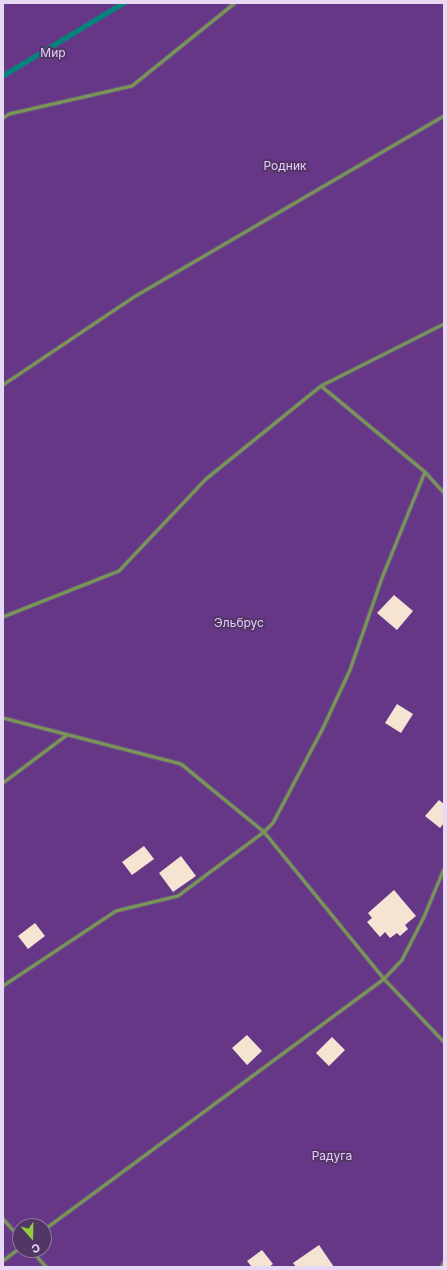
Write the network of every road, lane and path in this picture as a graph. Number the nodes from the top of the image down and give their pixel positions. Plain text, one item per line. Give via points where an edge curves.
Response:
1 (235, 3) edge
2 (444, 116) edge
3 (3, 118) edge
4 (444, 324) edge
5 (3, 385) edge
6 (321, 386) junction
7 (425, 472) junction
8 (444, 493) edge
9 (3, 617) edge
10 (3, 718) edge
11 (67, 735) junction
12 (3, 782) edge
13 (264, 832) junction
14 (444, 869) edge
15 (384, 979) junction
16 (3, 986) edge
17 (444, 1042) edge
18 (3, 1219) edge
19 (52, 1224) edge
20 (12, 1229) edge
21 (12, 1254) edge
22 (38, 1258) edge
23 (3, 1260) edge
24 (444, 1263) edge
25 (46, 1267) edge
26 (442, 1267) edge

1 - 3 lane via 132,86 9,114
2 - 5 lane via 134,297
4 - 6 lane
6 - 7 lane
6 - 9 lane via 206,478 119,571
7 - 8 lane
7 - 13 lane via 382,578 350,670 273,823
10 - 11 lane
11 - 12 lane
11 - 13 lane via 181,764
13 - 15 lane
13 - 16 lane via 178,896 116,911
14 - 15 lane via 402,960
15 - 17 lane
15 - 19 lane
18 - 20 lane
21 - 23 lane
22 - 25 lane
24 - 26 street

